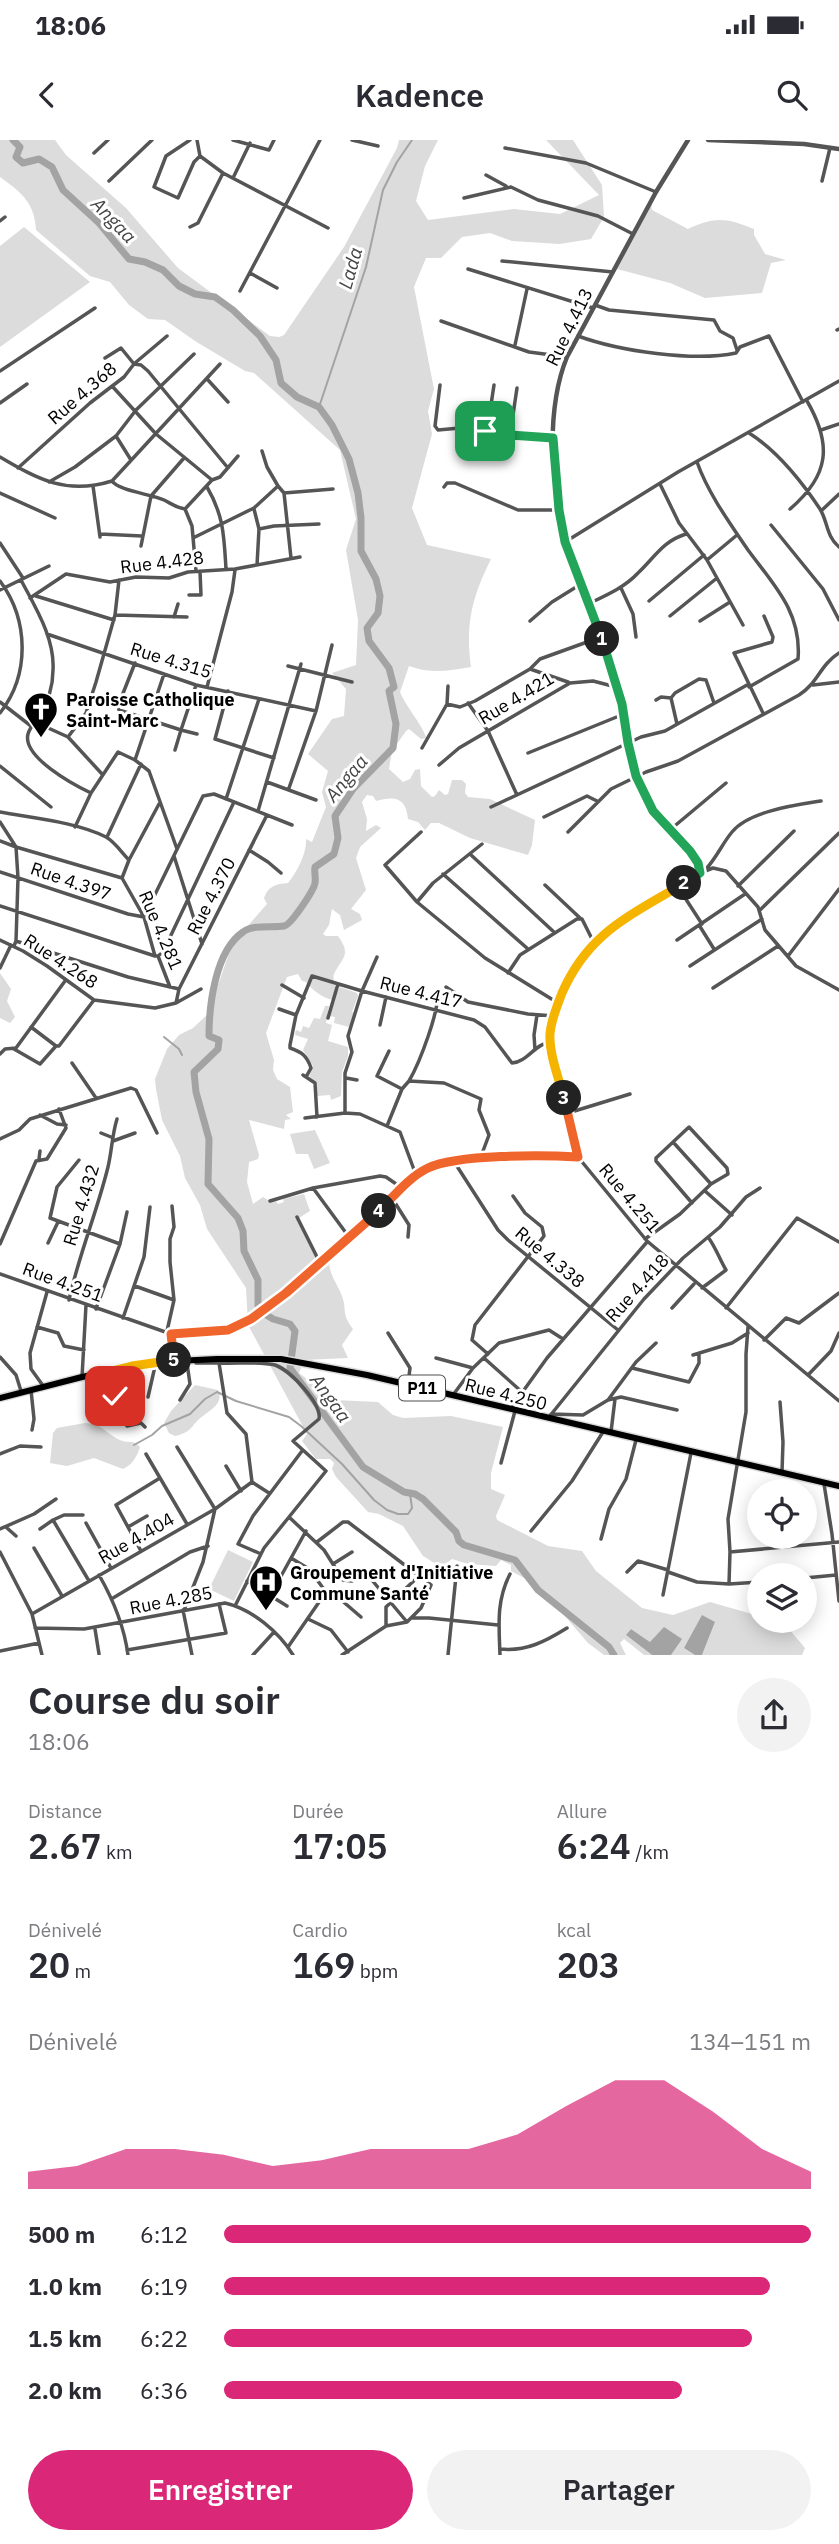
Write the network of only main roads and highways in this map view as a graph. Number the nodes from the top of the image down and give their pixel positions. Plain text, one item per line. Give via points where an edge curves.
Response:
1 (0, 1398) edge
2 (839, 1486) edge

1 - 2 main road, Rue 4.250 / P11 via 156,1362 281,1359 549,1416

